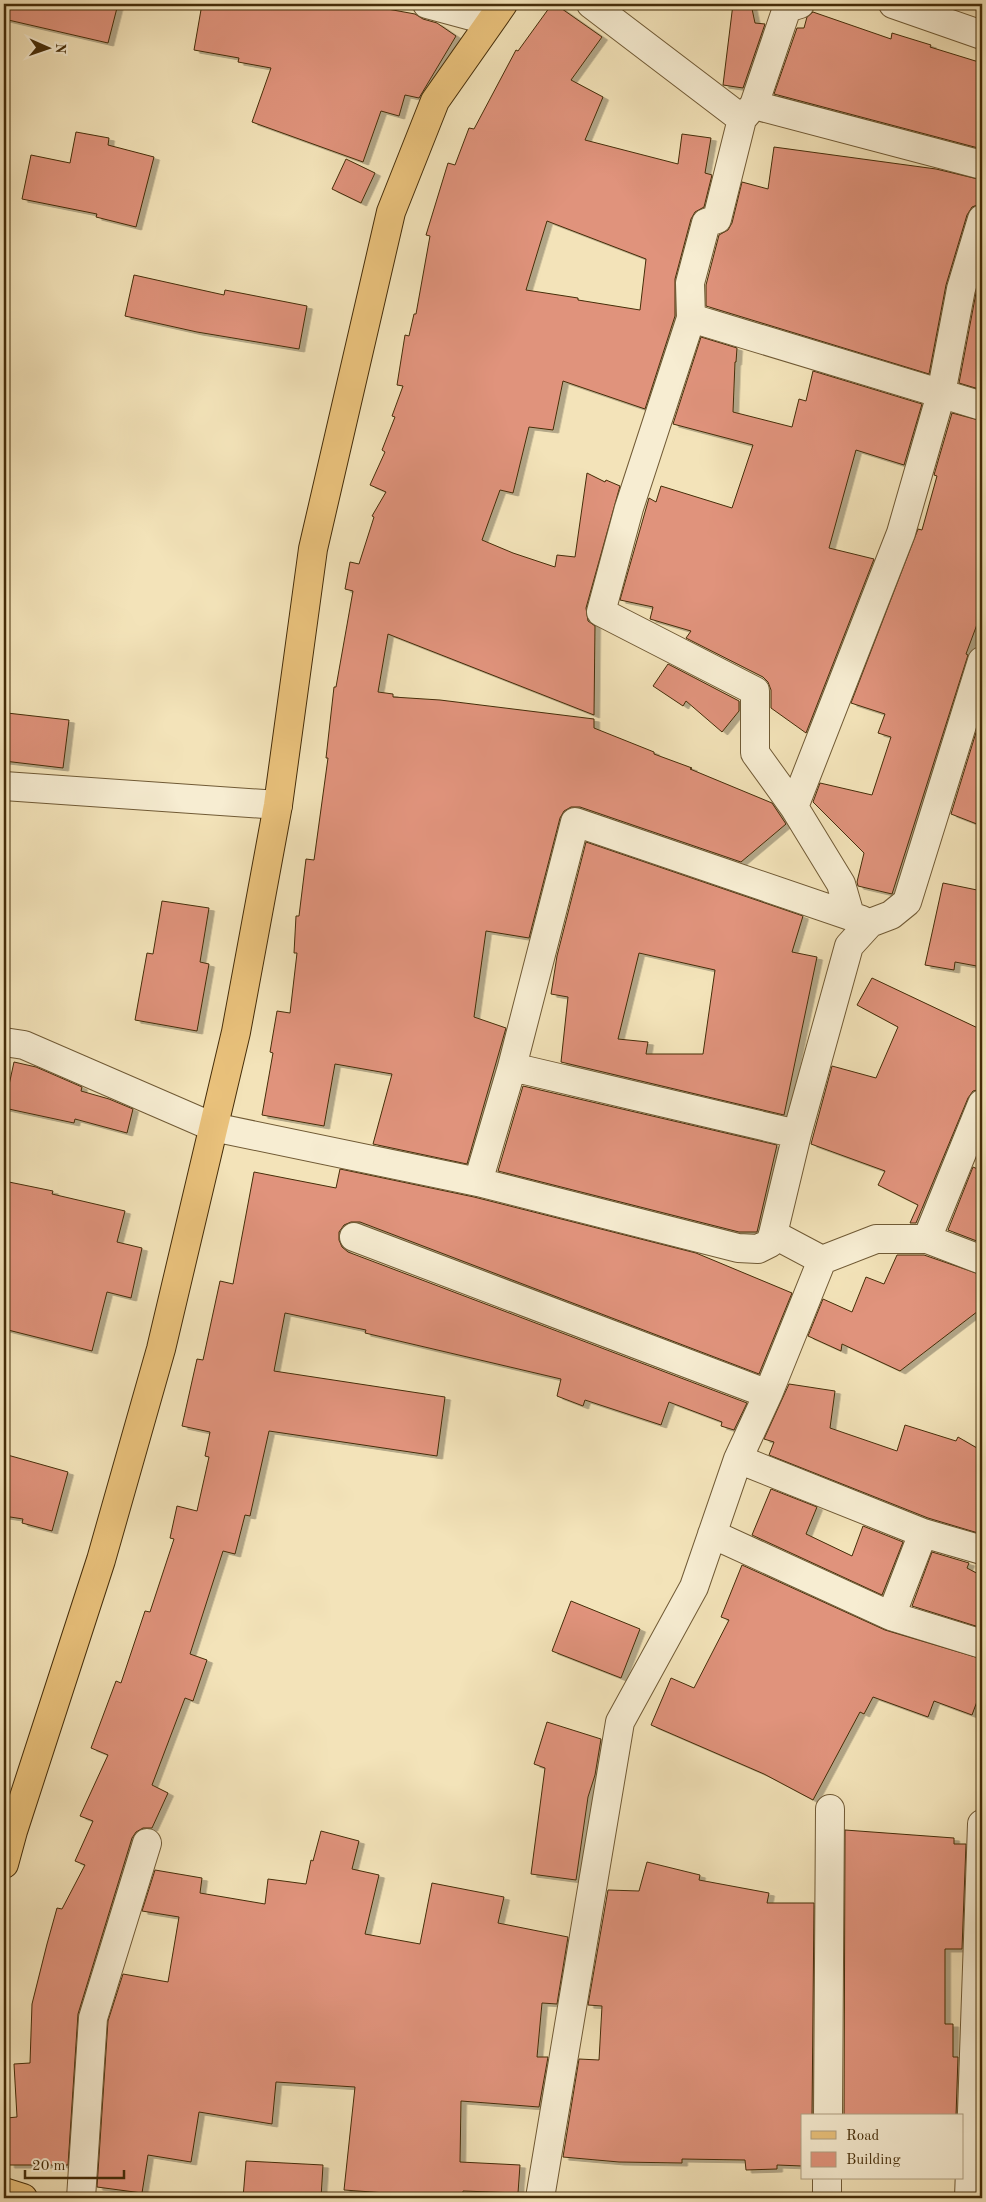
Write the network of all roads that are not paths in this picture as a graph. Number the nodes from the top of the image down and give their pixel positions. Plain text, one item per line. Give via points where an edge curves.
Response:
1 (427, 4) edge
2 (591, 4) edge
3 (800, 4) edge
4 (893, 4) edge
5 (496, 12) edge
6 (982, 35) edge
7 (748, 112) junction
8 (982, 165) edge
9 (982, 220) edge
10 (975, 271) edge
11 (691, 318) junction
12 (941, 394) junction
13 (982, 406) edge
14 (982, 661) edge
15 (4, 786) edge
16 (278, 805) junction
17 (794, 808) junction
18 (860, 919) junction
19 (4, 1042) edge
20 (512, 1067) junction
21 (982, 1104) edge
22 (214, 1127) junction
23 (797, 1134) junction
24 (478, 1182) junction
25 (773, 1234) junction
26 (354, 1237) dead end
27 (926, 1239) junction
28 (822, 1260) junction
29 (982, 1260) edge
30 (768, 1394) junction
31 (738, 1459) junction
32 (923, 1533) junction
33 (712, 1534) junction
34 (982, 1550) edge
35 (892, 1616) junction
36 (982, 1644) edge
37 (830, 1809) dead end
38 (982, 1824) edge
39 (147, 1843) dead end
40 (4, 1864) edge
41 (828, 2114) edge
42 (827, 2180) edge
43 (4, 2192) edge
44 (23, 2198) edge
45 (81, 2198) edge
46 (540, 2198) edge
47 (827, 2198) edge
48 (969, 2198) edge

1 - 5 street
2 - 7 street
3 - 7 street via 787,8
4 - 6 street
5 - 16 main road via 435,101 391,212 313,549
7 - 8 street
7 - 11 street via 717,219 706,223 690,283
9 - 10 street
10 - 12 street via 961,289
11 - 12 street
11 - 17 street via 629,508 601,612 754,690 755,753
12 - 13 street
12 - 17 street via 901,533
14 - 18 street via 907,902 891,916
15 - 16 street
16 - 22 main road via 236,1032
17 - 18 street
18 - 20 street via 575,822
18 - 23 street via 849,946
19 - 22 street via 24,1045
20 - 23 street
20 - 24 street
21 - 27 street
22 - 24 street
22 - 40 main road via 161,1349 107,1541
23 - 25 street
24 - 25 street via 738,1248 758,1249 770,1243
25 - 28 street
26 - 30 street
27 - 28 street via 876,1239
27 - 29 street
28 - 30 street
30 - 31 street
31 - 32 street
31 - 33 street
32 - 34 street
32 - 35 street
33 - 35 street
33 - 46 street via 694,1587 620,1722
35 - 36 street
37 - 41 street
38 - 48 street
39 - 45 street via 92,2018
42 - 47 street
43 - 44 main road

